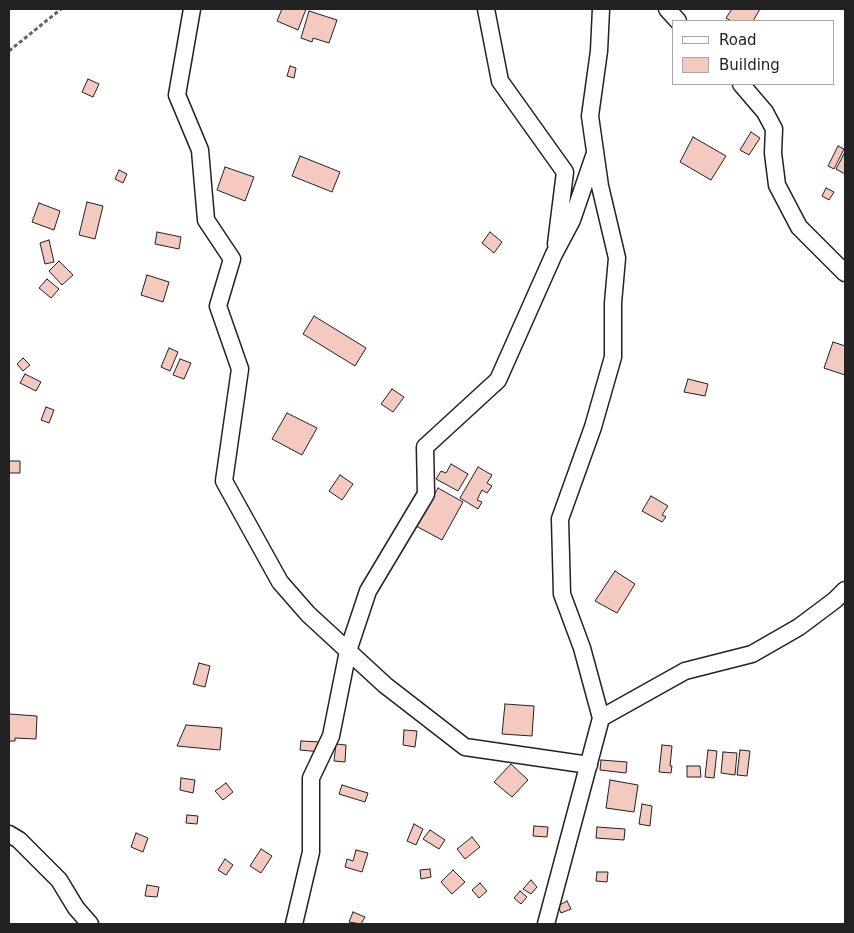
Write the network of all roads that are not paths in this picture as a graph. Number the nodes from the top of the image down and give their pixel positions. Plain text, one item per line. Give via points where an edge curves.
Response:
1 (192, 9) edge
2 (486, 9) edge
3 (601, 9) edge
4 (667, 9) edge
5 (677, 20) edge
6 (742, 85) edge
7 (595, 152) junction
8 (554, 254) junction
9 (845, 273) edge
10 (845, 590) edge
11 (348, 651) junction
12 (601, 718) junction
13 (589, 766) junction
14 (9, 834) edge
15 (90, 924) edge
16 (294, 924) edge
17 (546, 924) edge

1 - 11 street via 177,96 200,150 206,220 232,259 218,306 240,369 224,481 280,582 308,614
2 - 8 street via 500,81 565,172
3 - 7 street via 590,116
4 - 5 street
6 - 9 street via 765,112 774,129 777,185 799,227
7 - 8 street via 572,220
7 - 12 street via 617,258 613,357 593,427 560,519 562,594 582,648
8 - 11 street via 498,380 425,447 426,494 368,591
10 - 12 street via 800,627 752,654 685,671
11 - 13 street via 385,685 465,747
11 - 16 street via 331,736 311,778 311,852
12 - 13 street
13 - 17 street
14 - 15 street via 59,880

